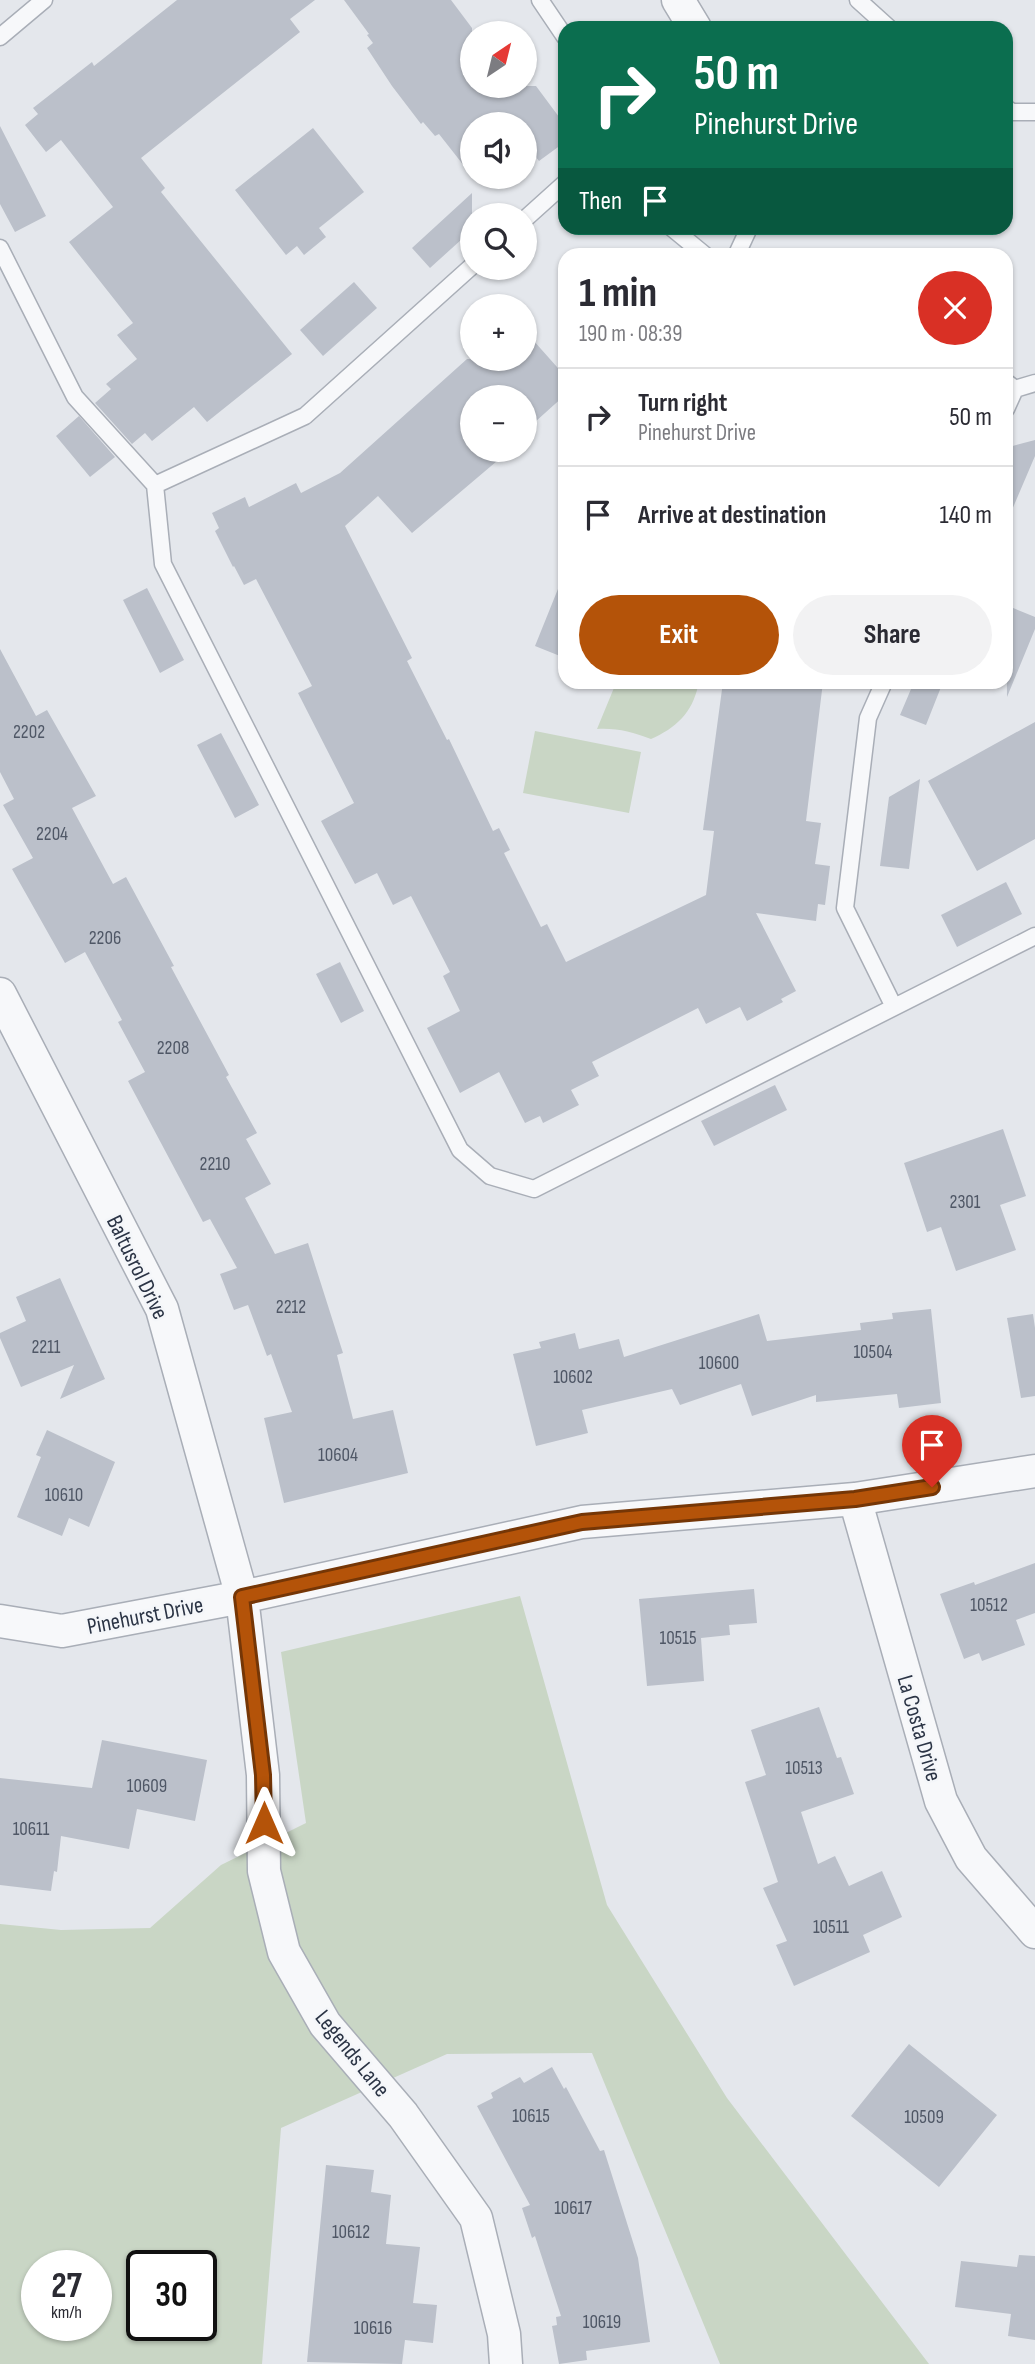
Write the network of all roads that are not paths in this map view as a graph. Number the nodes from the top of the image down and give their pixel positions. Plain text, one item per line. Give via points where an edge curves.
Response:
1 (44, 0) edge
2 (540, 0) edge
3 (678, 0) edge
4 (858, 0) edge
5 (691, 21) edge
6 (881, 21) edge
7 (558, 27) edge
8 (0, 37) edge
9 (1013, 112) edge
10 (1035, 112) edge
11 (558, 189) edge
12 (537, 208) edge
13 (680, 235) edge
14 (0, 248) edge
15 (696, 248) edge
16 (460, 277) edge
17 (1035, 383) edge
18 (1013, 386) edge
19 (155, 485) junction
20 (881, 689) edge
21 (1035, 936) edge
22 (0, 995) edge
23 (894, 1007) junction
24 (1035, 1471) edge
25 (855, 1499) junction
26 (242, 1597) junction
27 (0, 1621) edge
28 (1035, 1932) edge
29 (506, 2364) edge

1 - 8 lane
2 - 7 lane
3 - 5 street
4 - 6 lane
9 - 10 lane
11 - 12 lane
13 - 15 lane
14 - 19 lane via 75,397
16 - 19 lane via 304,416
17 - 18 lane
19 - 23 lane via 163,564 460,1150 490,1176 534,1189
20 - 23 lane via 868,718 845,908
21 - 23 lane
22 - 26 street, Baltusrol Drive via 162,1309
24 - 25 street, Pinehurst Drive
25 - 26 street, Pinehurst Drive via 582,1522
25 - 28 street, La Costa Drive via 941,1801 971,1858
26 - 27 street, Pinehurst Drive via 62,1631
26 - 29 street, Legends Lane via 263,1775 264,1871 284,1952 325,2024 403,2115 476,2218 504,2334

